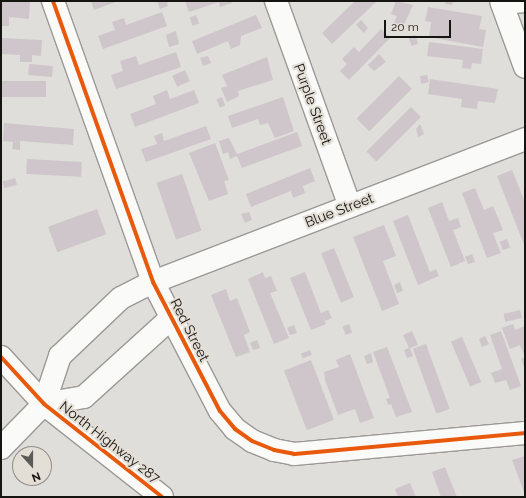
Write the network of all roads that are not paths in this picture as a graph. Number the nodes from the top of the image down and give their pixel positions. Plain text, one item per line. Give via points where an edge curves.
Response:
1 (53, 1) edge
2 (276, 1) edge
3 (525, 1) edge
4 (502, 2) edge
5 (525, 67) edge
6 (525, 139) edge
7 (350, 206) junction
8 (153, 282) junction
9 (170, 318) junction
10 (1, 357) edge
11 (44, 404) junction
12 (525, 433) edge
13 (1, 448) edge
14 (162, 497) edge

1 - 8 main road, Red Street
2 - 7 main road, Purple Street
3 - 4 main road
4 - 5 main road
6 - 7 main road, Blue Street
7 - 8 main road, Blue Street
8 - 9 main road, Red Street
8 - 11 main road, Blue Street via 120,298 60,356
9 - 11 main road via 84,397
9 - 12 main road, Red Street via 220,411 235,429 252,441 274,450 294,454 318,453
10 - 11 main road, North Highway 287
11 - 13 main road
11 - 14 main road, North Highway 287

